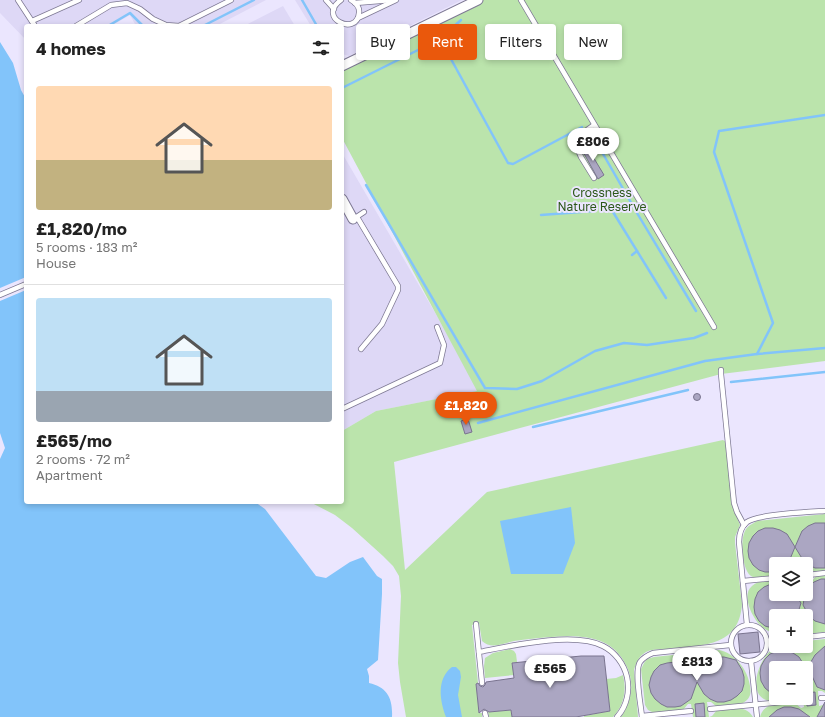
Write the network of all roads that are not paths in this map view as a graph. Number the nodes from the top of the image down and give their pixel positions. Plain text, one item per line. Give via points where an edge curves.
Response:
1 (18, 0) edge
2 (79, 0) edge
3 (231, 0) edge
4 (326, 0) edge
5 (342, 0) edge
6 (392, 0) edge
7 (396, 0) edge
8 (478, 0) edge
9 (521, 0) edge
10 (353, 1) edge
11 (224, 2) edge
12 (334, 9) junction
13 (358, 18) junction
14 (32, 20) junction
15 (34, 24) edge
16 (79, 24) edge
17 (164, 24) edge
18 (183, 24) edge
19 (344, 65) edge
20 (594, 125) junction
21 (594, 178) dead end
22 (344, 202) edge
23 (364, 212) dead end
24 (355, 218) junction
25 (24, 285) edge
26 (0, 295) edge
27 (437, 327) dead end
28 (714, 327) dead end
29 (361, 349) dead end
30 (721, 370) dead end
31 (344, 408) edge
32 (825, 511) edge
33 (744, 525) junction
34 (825, 573) edge
35 (813, 574) edge
36 (769, 579) edge
37 (743, 582) junction
38 (476, 624) dead end
39 (747, 624) junction
40 (825, 636) edge
41 (813, 637) edge
42 (767, 641) joint
43 (730, 645) junction
44 (479, 652) junction
45 (751, 661) junction
46 (482, 683) dead end
47 (769, 704) edge
48 (756, 705) junction
49 (710, 709) dead end
50 (691, 711) dead end
51 (617, 717) edge
52 (642, 717) edge
53 (757, 717) edge

1 - 14 lane
2 - 14 lane
3 - 11 lane
4 - 12 lane
5 - 12 lane
6 - 10 lane
7 - 13 lane
8 - 19 street
9 - 20 lane
10 - 13 lane via 359,9
11 - 18 lane
12 - 13 lane via 336,20 341,24 351,24
14 - 15 lane
16 - 17 lane via 111,5 127,3
20 - 21 lane via 580,135 576,145
20 - 28 lane
22 - 24 street
23 - 24 lane
24 - 29 lane via 398,286 382,324
25 - 26 lane
27 - 31 lane via 444,345 440,363
30 - 33 lane via 734,503
32 - 33 lane via 758,517
33 - 37 lane via 739,542
34 - 35 lane
36 - 37 lane
37 - 39 lane
38 - 44 lane
39 - 42 lane via 759,627
39 - 43 lane via 736,629
40 - 41 lane
42 - 45 lane via 764,654 759,659
43 - 45 lane via 741,660
43 - 52 lane via 653,653 644,658 637,672
44 - 46 lane
44 - 51 lane via 556,640 585,641 603,646 616,655 627,675 628,692 624,708
45 - 48 lane
47 - 48 lane
48 - 49 lane
48 - 53 lane
50 - 52 lane

